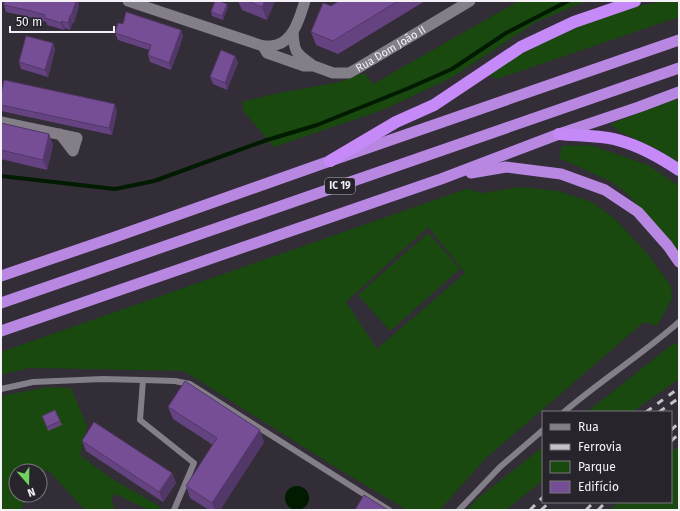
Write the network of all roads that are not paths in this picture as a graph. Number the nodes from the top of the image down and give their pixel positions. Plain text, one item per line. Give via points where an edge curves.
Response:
1 (128, 1) edge
2 (305, 1) edge
3 (470, 1) edge
4 (635, 1) edge
5 (293, 32) junction
6 (679, 40) edge
7 (262, 46) junction
8 (314, 66) junction
9 (679, 68) edge
10 (679, 92) edge
11 (1, 122) edge
12 (60, 134) dead end
13 (559, 134) junction
14 (330, 161) junction
15 (679, 170) edge
16 (441, 180) junction
17 (679, 262) edge
18 (1, 276) edge
19 (1, 303) edge
20 (679, 322) edge
21 (679, 328) edge
22 (1, 331) edge
23 (662, 337) junction
24 (143, 380) junction
25 (1, 389) edge
26 (565, 411) edge
27 (542, 431) edge
28 (174, 510) edge
29 (389, 510) edge
30 (459, 510) edge

1 - 7 street, Rua Dom João II
2 - 5 street
3 - 8 street, Rua Dom João II via 349,73 333,72
4 - 14 highway via 574,22 521,47 434,105 396,122
5 - 7 street via 276,46
5 - 8 street via 294,46 300,57
6 - 14 highway, IC 19
7 - 8 street, Rua Dom João II via 267,52 304,66
9 - 19 highway, IC 19
10 - 13 highway
11 - 12 street
13 - 15 highway via 620,140 654,154
13 - 16 highway
14 - 18 highway, IC 19
16 - 17 highway via 506,167 561,174 604,190 638,212
16 - 22 highway
20 - 23 lane
21 - 23 lane
23 - 26 lane
24 - 25 lane via 33,382
24 - 28 lane via 140,420 194,463
24 - 29 lane via 190,384
27 - 30 lane via 500,467

